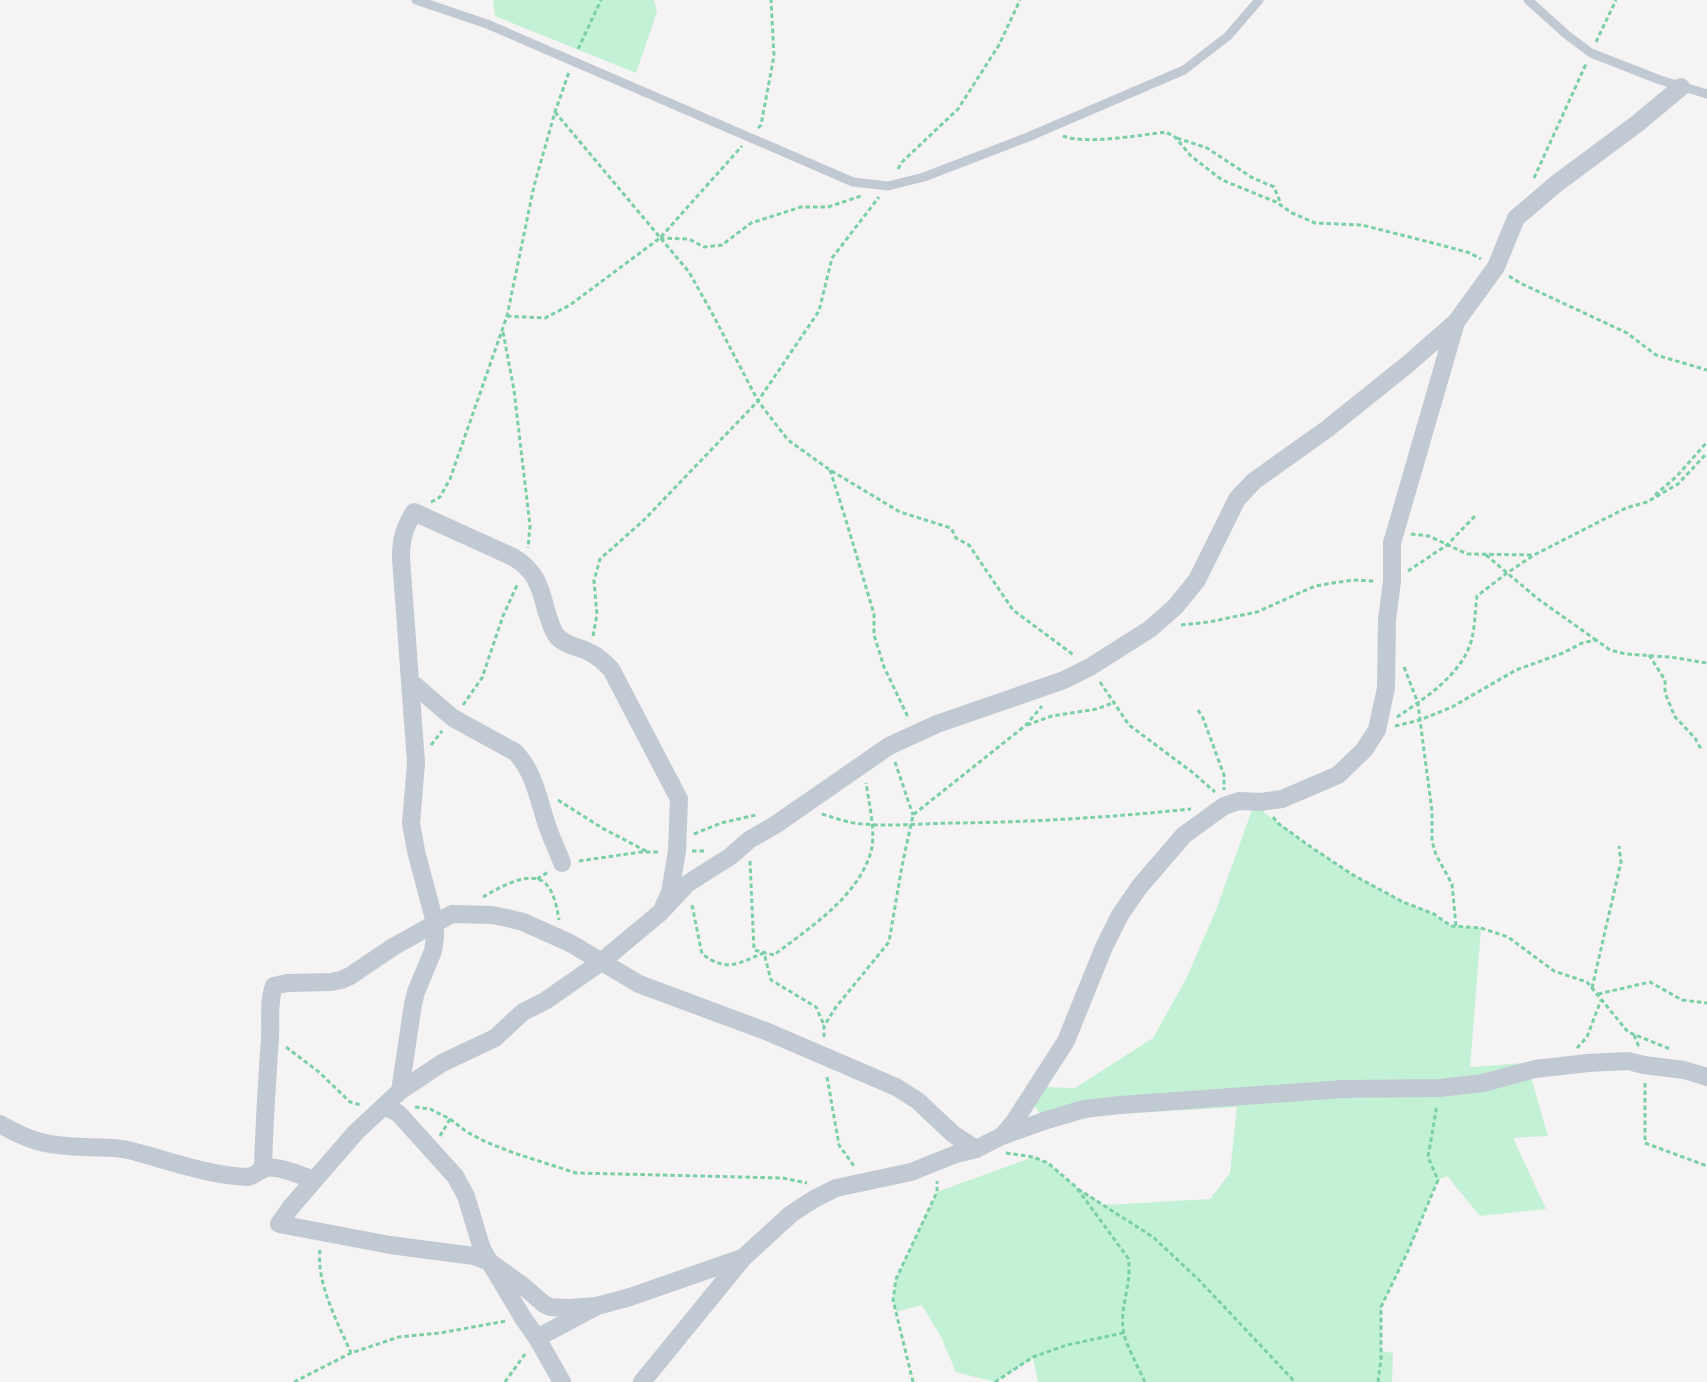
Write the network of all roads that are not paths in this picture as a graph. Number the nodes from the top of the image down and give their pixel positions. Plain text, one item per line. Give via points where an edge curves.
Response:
1 (416, 0) edge
2 (1259, 0) edge
3 (1528, 0) edge
4 (1681, 87) junction
5 (1707, 94) edge
6 (1456, 322) junction
7 (410, 681) junction
8 (562, 863) road end
9 (661, 912) junction
10 (435, 923) junction
11 (601, 962) junction
12 (1707, 1077) edge
13 (400, 1090) junction
14 (390, 1108) junction
15 (0, 1124) edge
16 (1002, 1136) junction
17 (976, 1149) junction
18 (262, 1169) junction
19 (314, 1180) junction
20 (744, 1257) junction
21 (490, 1262) junction
22 (597, 1306) junction
23 (537, 1338) junction
24 (562, 1382) edge
25 (642, 1382) edge

1 - 2 lane via 487,24 853,182 888,186 924,177 1047,129 1184,70 1228,36
3 - 4 lane via 1591,53
4 - 5 lane
4 - 6 street via 1516,218 1496,267
6 - 9 street via 1327,429 1254,481 1237,499 1197,580 1150,629 1064,680 937,724 890,746 687,884
6 - 16 street via 1392,543 1386,688 1377,730 1364,750 1338,775 1282,799 1227,802 1184,835 1120,915 1066,1041
7 - 8 street via 453,718 520,757 532,779
7 - 9 street via 401,542 414,512 526,565 534,574 557,636 590,652 611,669 680,799 670,893
7 - 10 street via 416,764 411,822
9 - 11 street
10 - 11 street via 452,914 492,915 523,922
10 - 13 street via 433,951 409,1022
10 - 18 street via 341,980 274,986
11 - 13 street via 524,1012 495,1038 442,1063
11 - 17 street via 639,984 768,1032 896,1087
12 - 16 street via 1628,1061 1559,1066 1440,1088 1343,1089 1084,1109
13 - 14 street
14 - 19 street via 356,1132
14 - 21 street via 456,1176
15 - 18 street via 43,1144 128,1150 207,1173 248,1177
16 - 17 street
17 - 20 street via 911,1172 836,1188 814,1198
18 - 19 street via 280,1169
19 - 21 street via 279,1224
20 - 22 street
20 - 25 street
21 - 22 street via 550,1307
21 - 23 street
22 - 23 street
23 - 24 street

